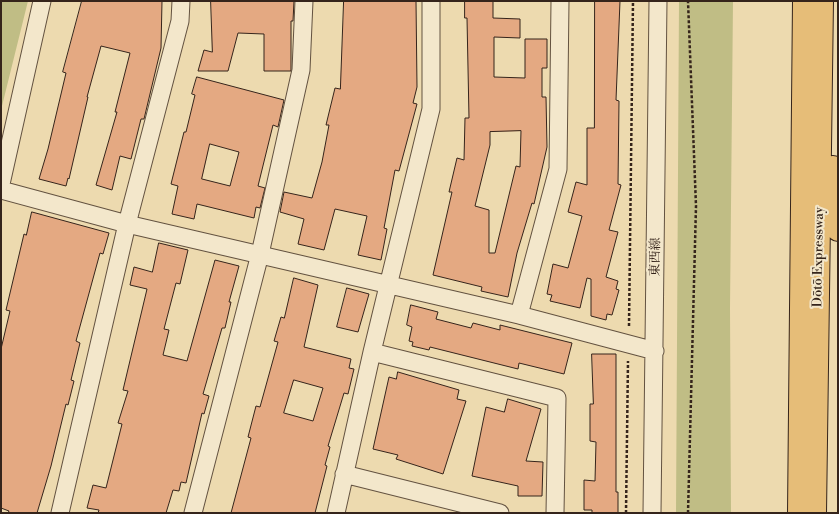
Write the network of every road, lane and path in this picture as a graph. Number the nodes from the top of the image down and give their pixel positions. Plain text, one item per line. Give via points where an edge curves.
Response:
1 (42, 1) edge
2 (181, 1) edge
3 (304, 1) edge
4 (431, 1) edge
5 (560, 1) edge
6 (633, 1) edge
7 (658, 1) edge
8 (688, 1) edge
9 (804, 1) edge
10 (822, 1) edge
11 (822, 36) junction
12 (1, 184) edge
13 (1, 190) edge
14 (127, 224) junction
15 (838, 230) edge
16 (260, 254) junction
17 (388, 285) junction
18 (519, 315) junction
19 (629, 344) junction
20 (655, 351) junction
21 (372, 352) junction
22 (344, 474) junction
23 (60, 513) edge
24 (193, 513) edge
25 (336, 513) edge
26 (500, 513) edge
27 (555, 513) edge
28 (626, 513) edge
29 (652, 513) edge
30 (688, 513) edge
31 (799, 513) edge
32 (815, 513) edge

1 - 12 street
2 - 14 street via 180,21
3 - 16 street via 301,70
4 - 17 street via 431,109
5 - 18 street via 558,169
6 - 19 path
7 - 20 street, 東西線
8 - 30 path via 696,206
9 - 31 highway, Dōtō Expressway
10 - 11 highway, Dōtō Expressway
11 - 15 highway
11 - 32 highway, Dōtō Expressway
13 - 14 street
14 - 16 street
14 - 23 street
16 - 17 street
16 - 24 street
17 - 18 street
17 - 21 street
18 - 19 street
19 - 20 street
19 - 28 path
20 - 29 street, 東西線
21 - 22 street
21 - 27 street via 557,398
22 - 25 street
22 - 26 street

